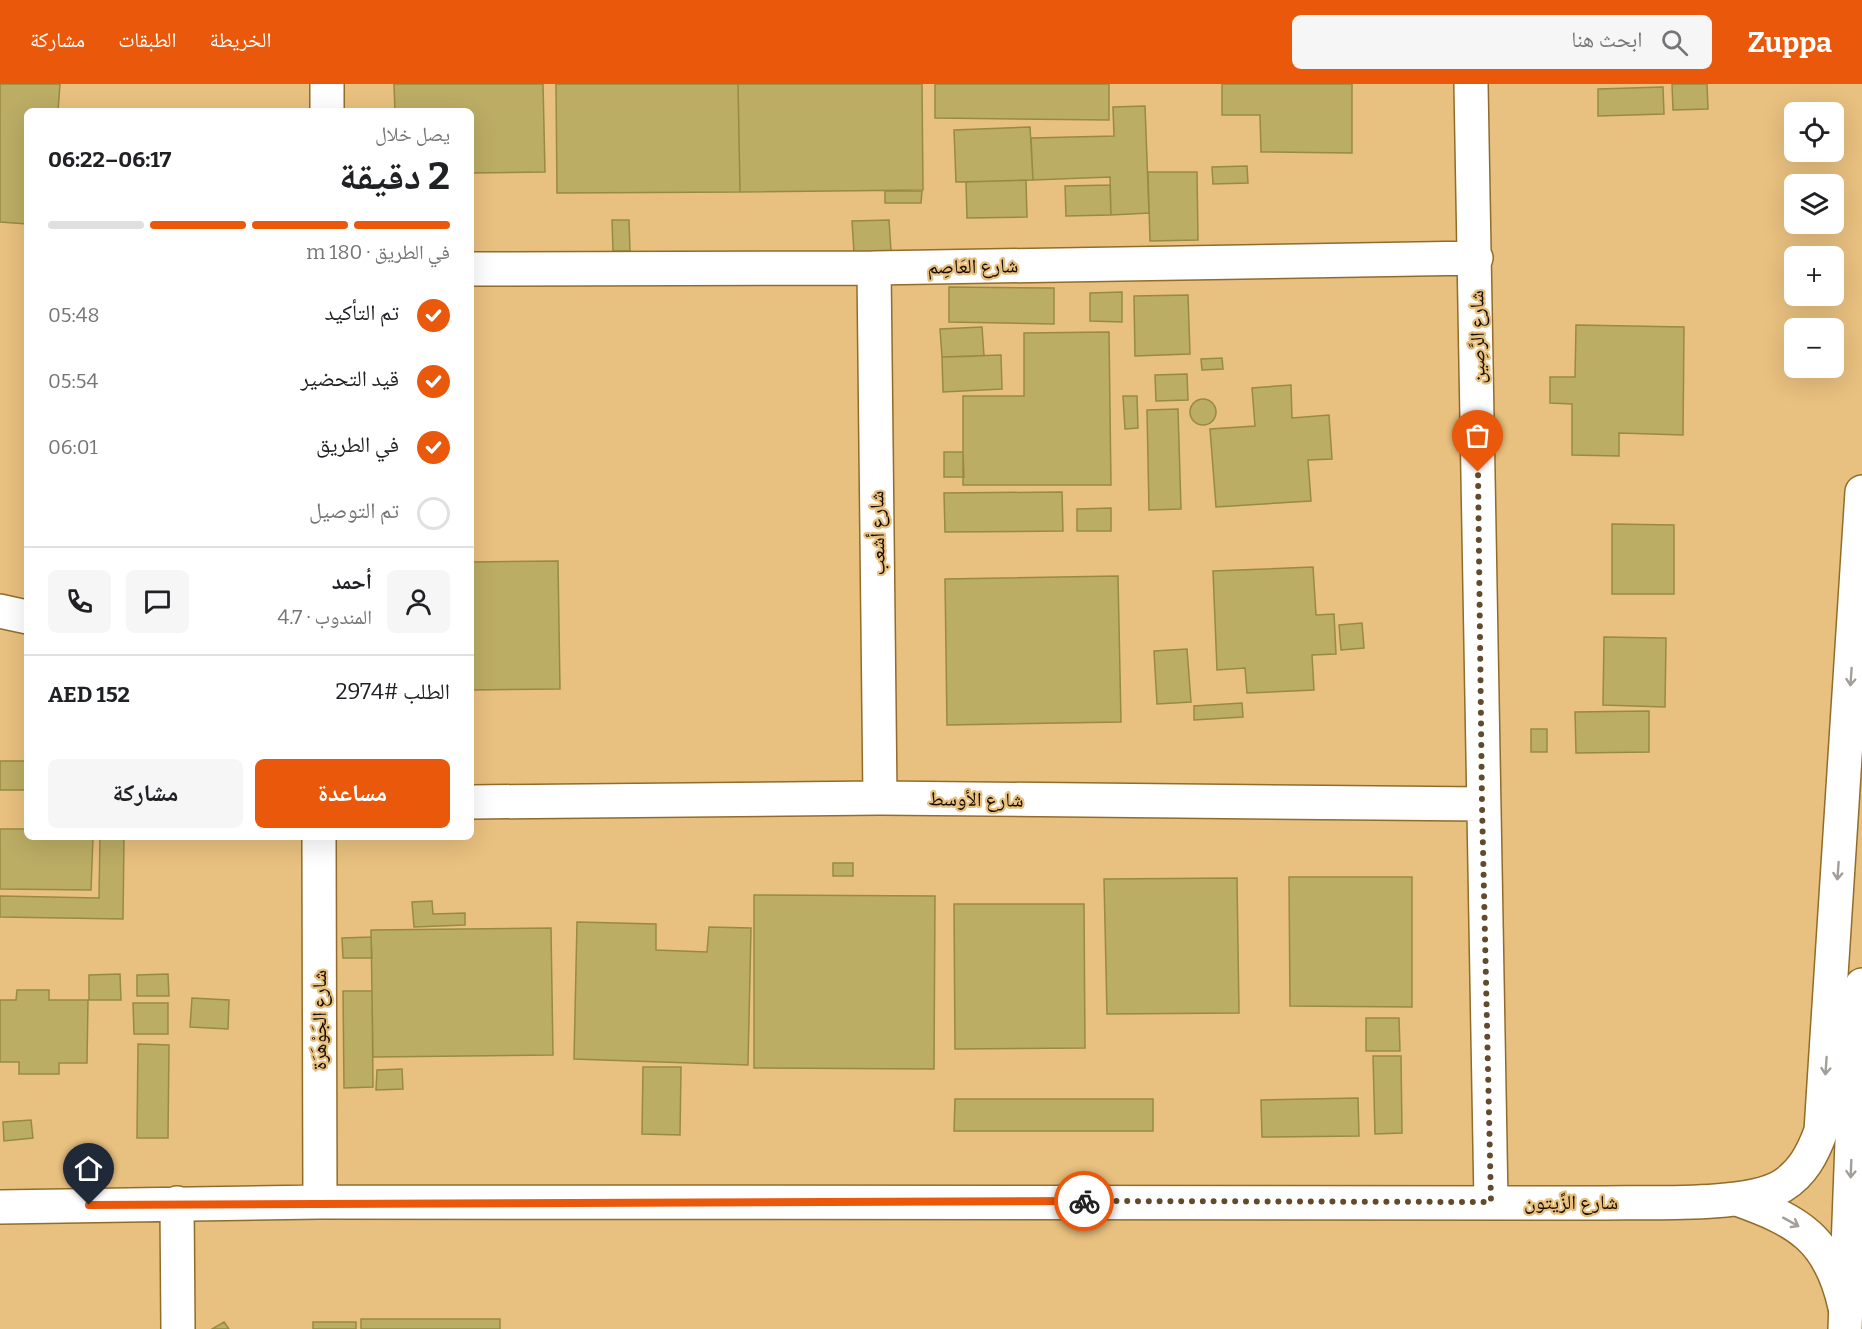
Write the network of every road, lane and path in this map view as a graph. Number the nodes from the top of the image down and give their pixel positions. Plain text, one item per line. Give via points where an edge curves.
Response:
1 (327, 84) edge
2 (1472, 84) edge
3 (327, 108) edge
4 (1476, 258) junction
5 (874, 268) junction
6 (474, 269) edge
7 (1862, 492) edge
8 (0, 612) edge
9 (24, 616) edge
10 (880, 798) junction
11 (474, 802) edge
12 (1482, 804) junction
13 (319, 840) edge
14 (1862, 985) edge
15 (1737, 1199) junction
16 (320, 1202) junction
17 (1491, 1202) junction
18 (177, 1203) junction
19 (0, 1207) edge
20 (1846, 1322) edge
21 (178, 1329) edge

1 - 3 street
2 - 4 street, شارع الرَّصِين
4 - 5 street, شارع العَاصِم
4 - 12 street, شارع الرَّصِين
5 - 6 street, شارع العَاصِم
5 - 10 street, شارع أشعب
7 -> 15 street, شارع الزَّيتون via 1821,1131 1800,1172 1760,1196
8 - 9 street
10 - 11 street, شارع الأوسط
10 - 12 street, شارع الأوسط
12 - 17 street, شارع الرَّصِين
13 - 16 street, شارع الجَوْهَرَة
14 -> 20 street via 1854,1088
15 - 17 street, شارع الزَّيتون
15 -> 20 street, شارع الزَّيتون via 1800,1227 1823,1251 1839,1281
16 - 17 street, شارع الزَّيتون
16 - 18 street, شارع الزَّيتون
18 - 19 street, شارع الزَّيتون
18 - 21 street

